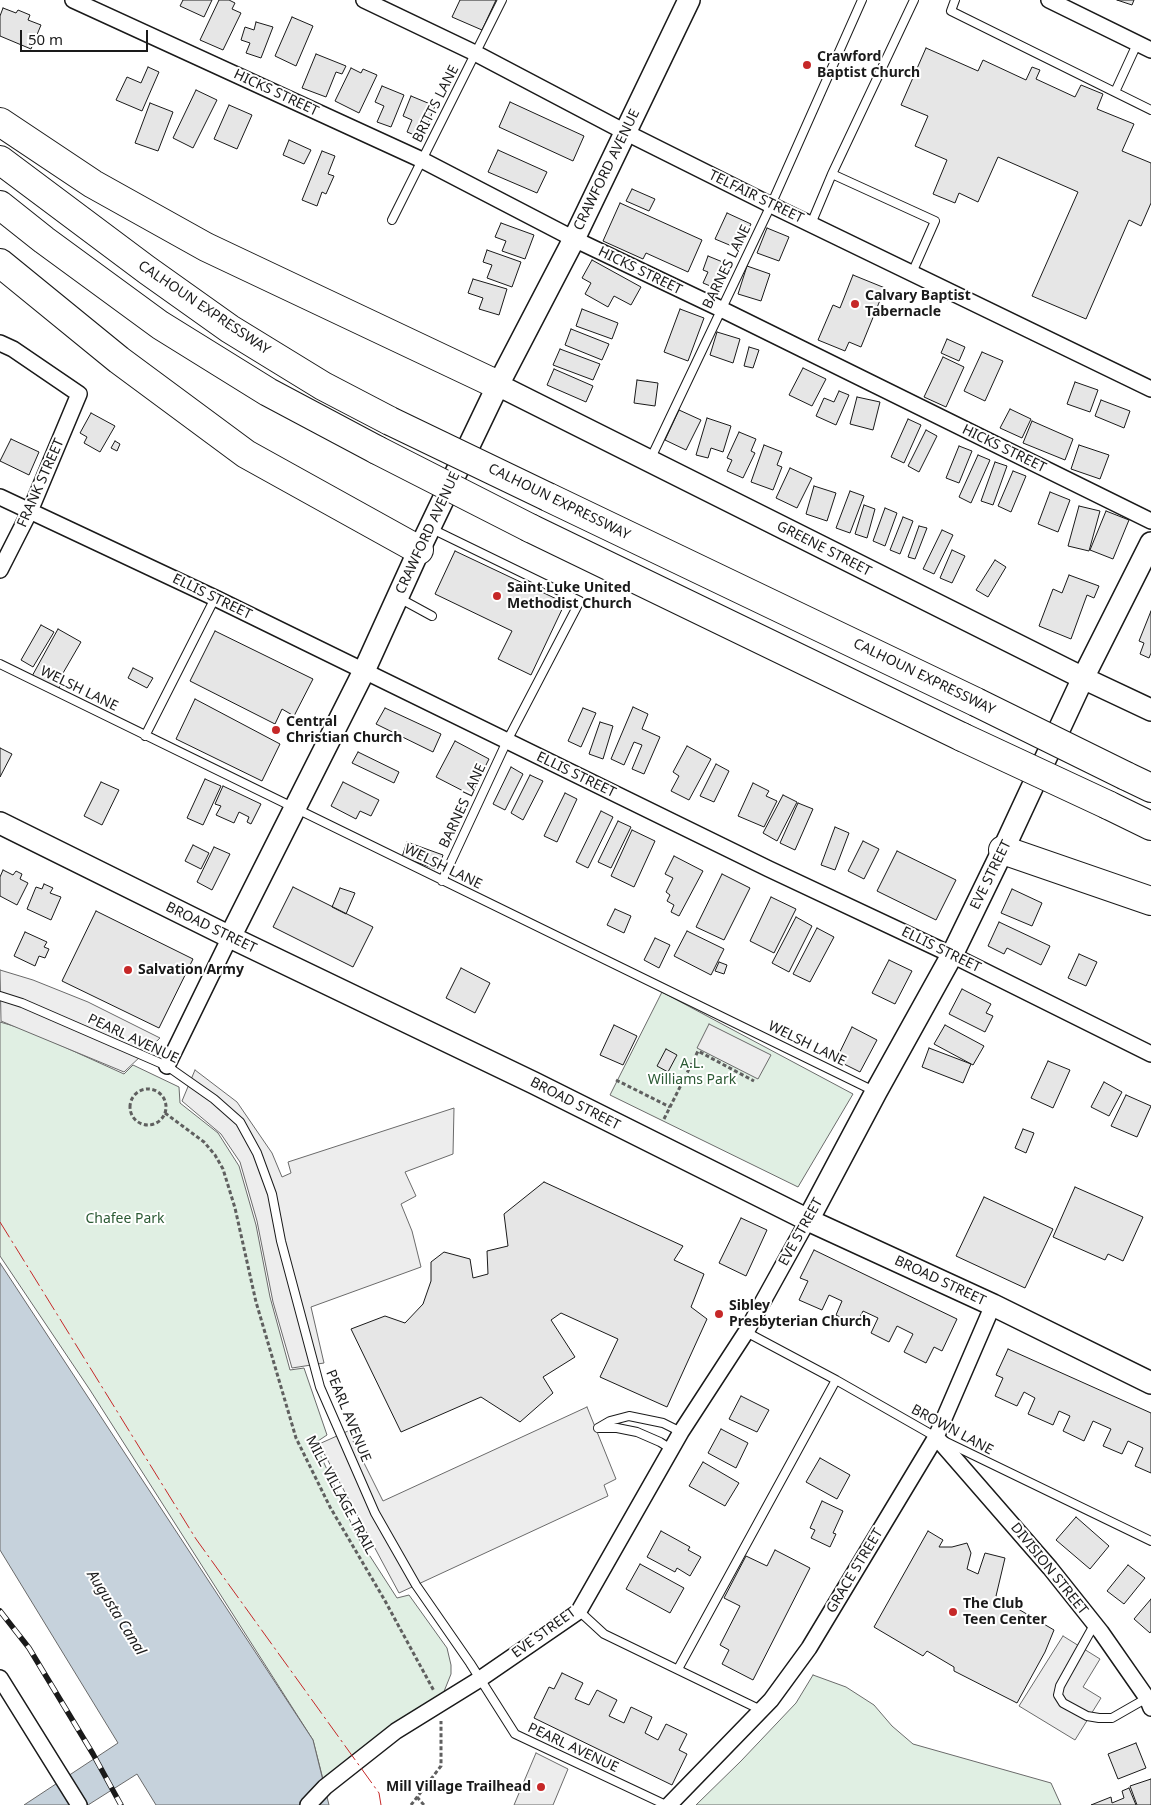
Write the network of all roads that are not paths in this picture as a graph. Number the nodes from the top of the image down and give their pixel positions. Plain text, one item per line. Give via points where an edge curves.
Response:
1 (72, 0) edge
2 (364, 0) edge
3 (502, 0) edge
4 (689, 0) edge
5 (862, 0) edge
6 (914, 0) edge
7 (955, 0) edge
8 (1049, 0) edge
9 (1144, 47) edge
10 (476, 53) junction
11 (1114, 92) junction
12 (1151, 110) edge
13 (0, 122) edge
14 (625, 132) junction
15 (0, 160) edge
16 (422, 160) junction
17 (832, 174) junction
18 (0, 204) edge
19 (771, 205) junction
20 (392, 220) dead end
21 (811, 224) junction
22 (574, 239) junction
23 (0, 263) edge
24 (912, 274) junction
25 (721, 310) junction
26 (0, 343) edge
27 (498, 385) junction
28 (1151, 389) edge
29 (649, 461) junction
30 (0, 497) edge
31 (30, 511) junction
32 (1151, 521) edge
33 (425, 539) junction
34 (1151, 543) edge
35 (0, 570) edge
36 (397, 597) junction
37 (215, 598) junction
38 (432, 616) dead end
39 (0, 664) edge
40 (364, 671) junction
41 (1083, 678) junction
42 (1151, 710) edge
43 (145, 736) junction
44 (507, 742) junction
45 (1151, 788) edge
46 (295, 809) junction
47 (0, 823) edge
48 (1151, 826) edge
49 (1003, 850) junction
50 (442, 881) junction
51 (1151, 901) edge
52 (230, 938) junction
53 (952, 955) junction
54 (0, 996) edge
55 (1151, 1054) edge
56 (167, 1066) junction
57 (876, 1092) junction
58 (808, 1220) junction
59 (993, 1305) junction
60 (746, 1332) junction
61 (836, 1380) junction
62 (1151, 1383) edge
63 (681, 1432) junction
64 (936, 1438) junction
65 (671, 1449) junction
66 (1151, 1541) edge
67 (579, 1611) junction
68 (1094, 1625) junction
69 (678, 1669) junction
70 (0, 1678) edge
71 (480, 1679) junction
72 (1149, 1703) edge
73 (761, 1710) junction
74 (79, 1805) edge
75 (308, 1805) edge
76 (668, 1805) edge

1 - 16 street, HICKS STREET
2 - 10 street, TELFAIR STREET
3 - 10 lane, BRITTS LANE
4 - 14 street, CRAWFORD AVENUE
5 - 19 lane, BARNES LANE
6 - 17 lane
7 - 11 lane via 951,10
8 - 9 street
9 - 11 lane
10 - 14 street, TELFAIR STREET
10 - 16 lane, BRITTS LANE
11 - 12 lane
13 - 27 highway via 93,184 206,247
14 - 19 street, TELFAIR STREET
14 - 22 street, CRAWFORD AVENUE
15 - 45 highway, CALHOUN EXPRESSWAY, bridge via 147,270 230,328 323,386
16 - 20 lane, BRITTS LANE
16 - 22 street, HICKS STREET
17 - 21 lane
17 - 24 lane via 935,221
18 - 48 highway, bridge via 160,325 268,392 530,528
19 - 21 street, TELFAIR STREET
19 - 25 lane, BARNES LANE
21 - 24 street, TELFAIR STREET
22 - 25 street, HICKS STREET
22 - 27 street, CRAWFORD AVENUE
23 - 33 highway via 119,360 246,454
24 - 28 street, TELFAIR STREET
25 - 29 lane, BARNES LANE
25 - 32 street, HICKS STREET
26 - 31 street, FRANK STREET via 79,394
27 - 29 street, GREENE STREET
27 - 33 street, CRAWFORD AVENUE
29 - 41 street, GREENE STREET
30 - 31 street, ELLIS STREET
31 - 35 street, FRANK STREET
31 - 37 street, ELLIS STREET
33 - 36 street, CRAWFORD AVENUE
33 - 44 lane, BARNES LANE via 580,601
34 - 41 street, EVE STREET
36 - 38 lane
36 - 40 street, CRAWFORD AVENUE
37 - 40 street, ELLIS STREET
37 - 43 lane
39 - 43 lane, WELSH LANE
40 - 44 street, ELLIS STREET
40 - 46 street, CRAWFORD AVENUE
41 - 42 street, GREENE STREET
41 - 49 street, EVE STREET
43 - 46 lane, WELSH LANE
44 - 50 lane, BARNES LANE
44 - 53 street, ELLIS STREET
46 - 50 lane, WELSH LANE
46 - 52 street, CRAWFORD AVENUE
47 - 52 street, BROAD STREET
49 - 51 highway
49 - 53 street, EVE STREET
50 - 57 lane, WELSH LANE
52 - 56 street, CRAWFORD AVENUE
52 - 58 street, BROAD STREET via 534,1083
53 - 55 street, ELLIS STREET
53 - 57 street, EVE STREET
54 - 56 lane, PEARL AVENUE
56 - 71 lane, PEARL AVENUE via 240,1122 257,1153 272,1194 281,1241 320,1387 375,1513 416,1586
57 - 58 street, EVE STREET
58 - 59 street, BROAD STREET
58 - 60 street, EVE STREET
59 - 62 street, BROAD STREET
59 - 64 street, GRACE STREET
60 - 61 lane, BROWN LANE
60 - 63 street, EVE STREET
61 - 64 lane, BROWN LANE
61 - 69 lane
63 - 65 street, EVE STREET
63 - 65 lane via 629,1416 598,1428 637,1432
64 - 66 lane, BROWN LANE
64 - 68 street, DIVISION STREET via 1050,1568
64 - 73 street, GRACE STREET via 809,1648
65 - 67 street, EVE STREET
67 - 69 lane via 604,1634
67 - 71 street, EVE STREET
68 - 72 street, DIVISION STREET
68 - 72 lane via 1060,1686 1058,1695 1063,1703 1087,1716 1099,1718 1112,1718
69 - 73 lane
70 - 74 street
71 - 75 street, EVE STREET via 396,1731 325,1787
71 - 76 lane, PEARL AVENUE via 515,1734
73 - 76 street, GRACE STREET

